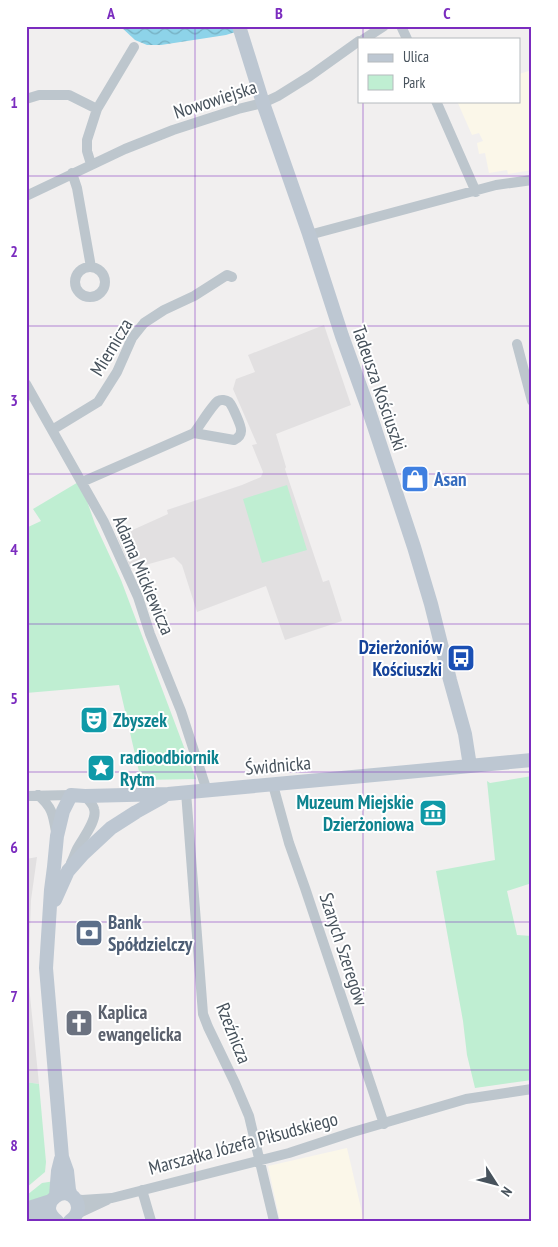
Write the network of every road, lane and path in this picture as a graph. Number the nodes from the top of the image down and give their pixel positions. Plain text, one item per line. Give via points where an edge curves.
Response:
1 (384, 26) edge
2 (401, 26) edge
3 (241, 32) edge
4 (366, 38) edge
5 (407, 38) edge
6 (358, 43) edge
7 (134, 47) dead end
8 (26, 99) edge
9 (263, 102) junction
10 (436, 102) edge
11 (97, 109) junction
12 (91, 164) junction
13 (72, 173) junction
14 (532, 180) edge
15 (476, 192) junction
16 (26, 196) edge
17 (310, 235) junction
18 (90, 267) dead end
19 (232, 277) dead end
20 (517, 344) dead end
21 (26, 384) edge
22 (532, 401) edge
23 (52, 430) junction
24 (194, 433) junction
25 (82, 482) junction
26 (532, 760) edge
27 (470, 766) junction
28 (272, 785) junction
29 (207, 791) junction
30 (186, 792) junction
31 (168, 794) junction
32 (38, 795) junction
33 (78, 795) junction
34 (26, 796) edge
35 (57, 836) junction
36 (68, 871) junction
37 (49, 918) junction
38 (532, 1089) edge
39 (384, 1124) junction
40 (62, 1157) junction
41 (260, 1160) junction
42 (142, 1190) junction
43 (73, 1197) junction
44 (54, 1198) junction
45 (112, 1198) junction
46 (26, 1209) edge
47 (26, 1217) edge
48 (74, 1218) edge
49 (56, 1220) edge
50 (151, 1221) edge
51 (274, 1221) edge

1 - 4 street
2 - 5 street
3 - 9 street, Tadeusza Kościuszki
6 - 9 street, Nowowiejska via 293,87
7 - 11 street
8 - 11 street via 39,95 69,95
9 - 12 street, Nowowiejska via 173,130
9 - 17 street, Tadeusza Kościuszki
10 - 15 street
11 - 12 street via 87,140
12 - 13 street, Nowowiejska
13 - 16 street, Nowowiejska
13 - 18 street
14 - 15 street
15 - 17 street
17 - 27 street, Tadeusza Kościuszki via 432,604
19 - 23 street, Miernicza via 228,275 144,323 132,338 117,372 98,402
20 - 22 street
21 - 23 street, Adama Mickiewicza
23 - 25 street, Adama Mickiewicza
24 - 24 street via 234,440 242,429 230,403 219,400
24 - 25 street
25 - 29 street, Adama Mickiewicza via 138,597
26 - 27 street, Świdnicka
27 - 28 street, Świdnicka
28 - 29 street, Świdnicka
28 - 39 street, Szarych Szeregów
29 - 30 street, Świdnicka
30 - 31 street, Świdnicka
30 - 41 street, Rzeźnicza via 203,1014 249,1116
31 - 33 street, Świdnicka
31 - 36 street via 111,828
32 - 33 street, Świdnicka
32 - 34 street, Świdnicka
32 - 35 street via 54,815
33 - 35 street via 63,811
33 - 36 street via 95,811
35 - 37 street
36 - 37 street
37 - 40 street via 46,968
38 - 39 street, Marszałka Józefa Piłsudskiego via 466,1099
39 - 41 street, Marszałka Józefa Piłsudskiego
40 - 43 street
40 - 44 street
41 - 42 street, Marszałka Józefa Piłsudskiego
41 - 51 street, Rzeźnicza
42 - 45 street, Marszałka Józefa Piłsudskiego
42 - 50 street
43 - 44 street via 65,1193
43 - 45 street, Marszałka Józefa Piłsudskiego via 82,1200
43 - 48 street via 78,1206
44 - 46 street
44 - 49 street via 49,1210
45 - 48 street, Marszałka Józefa Piłsudskiego
47 - 49 street

